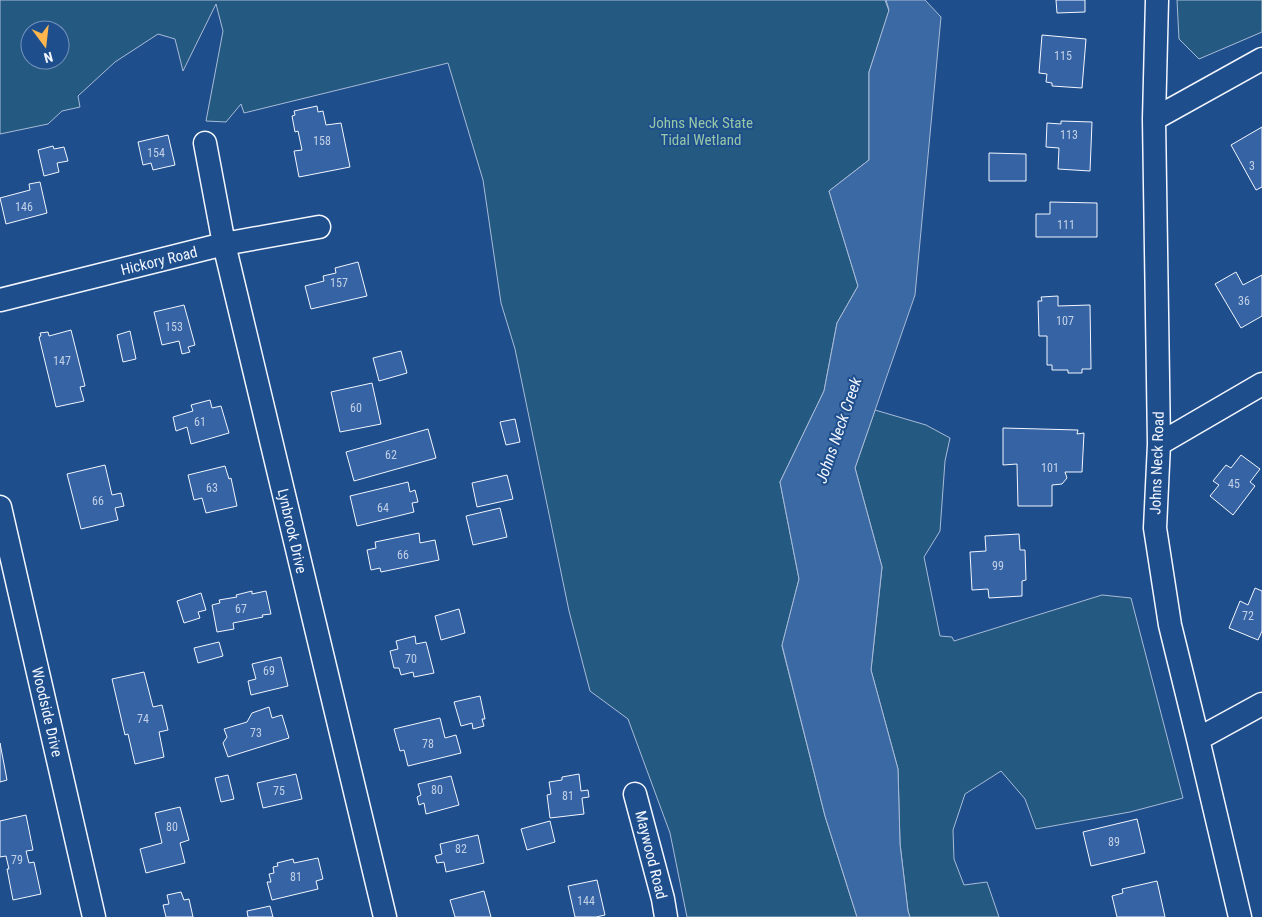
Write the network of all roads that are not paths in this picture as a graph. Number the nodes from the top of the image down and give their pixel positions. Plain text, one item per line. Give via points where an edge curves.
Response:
1 (1157, 0) edge
2 (1262, 59) edge
3 (1154, 119) junction
4 (205, 143) dead end
5 (319, 227) dead end
6 (224, 244) junction
7 (0, 300) edge
8 (1262, 384) edge
9 (1159, 444) junction
10 (0, 507) edge
11 (1262, 704) edge
12 (1198, 739) junction
13 (635, 794) dead end
14 (94, 917) edge
15 (385, 917) edge
16 (666, 917) edge
17 (1240, 917) edge

1 - 3 street, Johns Neck Road
2 - 3 street
3 - 9 street, Johns Neck Road
4 - 6 street, Lynbrook Drive
5 - 6 street, Hickory Road
6 - 7 street, Hickory Road
6 - 15 street, Lynbrook Drive
8 - 9 street
9 - 12 street, Johns Neck Road via 1155,528 1170,626
10 - 14 street, Woodside Drive
11 - 12 street
12 - 17 street, Johns Neck Road
13 - 16 street, Maywood Road

